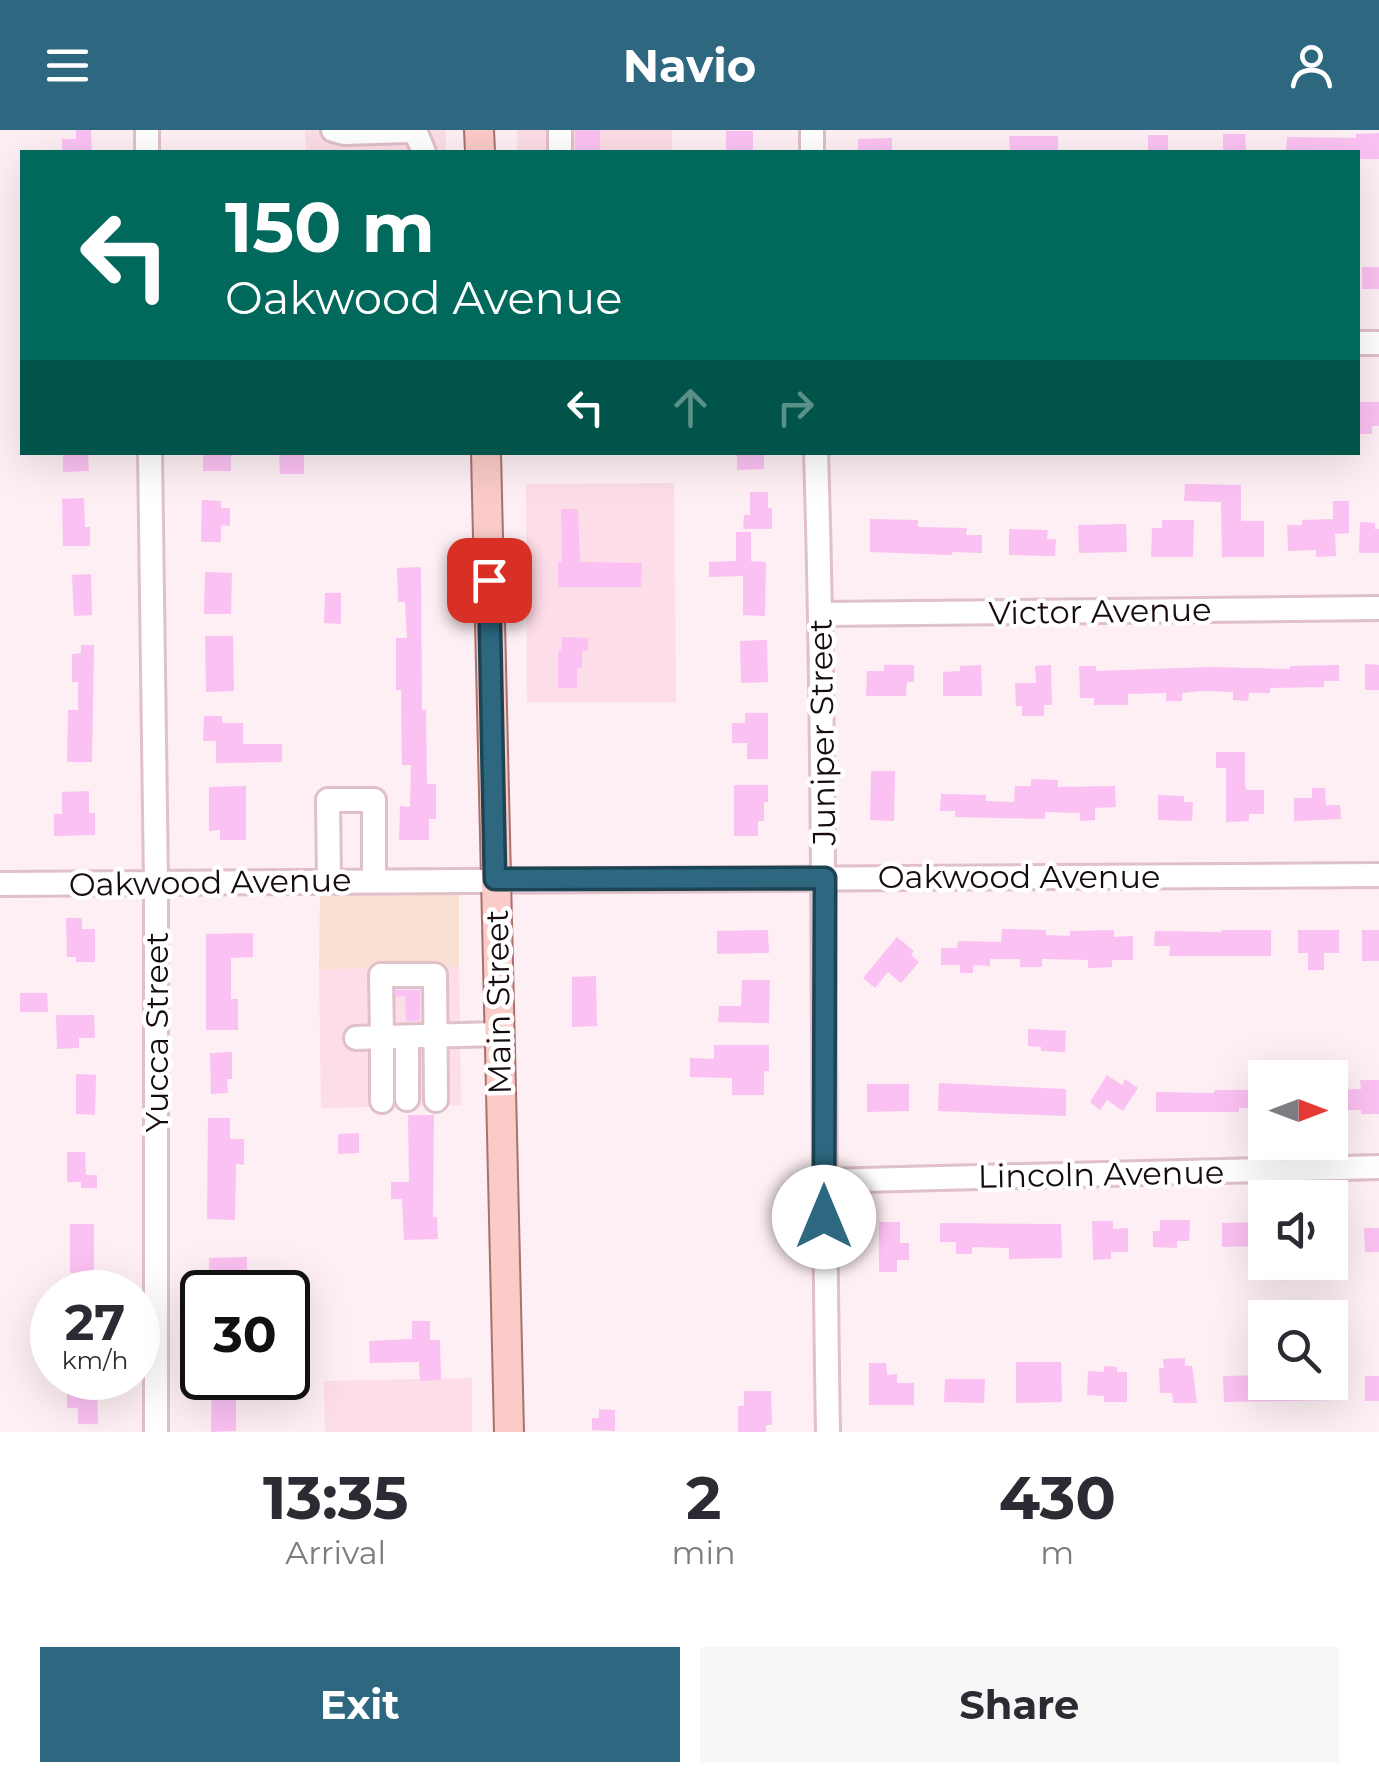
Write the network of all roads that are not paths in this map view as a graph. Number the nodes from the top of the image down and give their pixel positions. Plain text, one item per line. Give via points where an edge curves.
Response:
1 (333, 130) edge
2 (423, 150) edge
3 (150, 455) edge
4 (486, 455) edge
5 (816, 455) edge
6 (1379, 608) edge
7 (821, 614) junction
8 (1379, 874) edge
9 (825, 878) junction
10 (495, 879) junction
11 (374, 880) junction
12 (329, 881) junction
13 (0, 884) edge
14 (156, 884) junction
15 (499, 1034) junction
16 (435, 1037) junction
17 (356, 1038) dead end
18 (382, 1038) junction
19 (408, 1038) junction
20 (407, 1100) dead end
21 (436, 1100) dead end
22 (382, 1101) dead end
23 (1379, 1167) edge
24 (823, 1181) junction
25 (156, 1432) edge
26 (509, 1432) edge
27 (828, 1432) edge

1 - 2 street via 409,130
3 - 14 street, Yucca Street
4 - 10 main road, Main Street
5 - 7 street, Juniper Street
6 - 7 street, Victor Avenue
7 - 9 street, Juniper Street
8 - 9 street, Oakwood Avenue
9 - 10 street, Oakwood Avenue
9 - 24 street, Juniper Street
10 - 11 street, Oakwood Avenue
10 - 15 main road, Main Street
11 - 12 street, Oakwood Avenue
11 - 12 street via 374,800 328,800
12 - 14 street, Oakwood Avenue
13 - 14 street, Oakwood Avenue
14 - 25 street, Yucca Street
15 - 16 street
15 - 26 main road, Main Street
16 - 18 street via 435,974 381,975
16 - 19 street
16 - 21 street
17 - 18 street
18 - 19 street
18 - 22 street
19 - 20 street
23 - 24 street, Lincoln Avenue
24 - 27 street, Juniper Street

